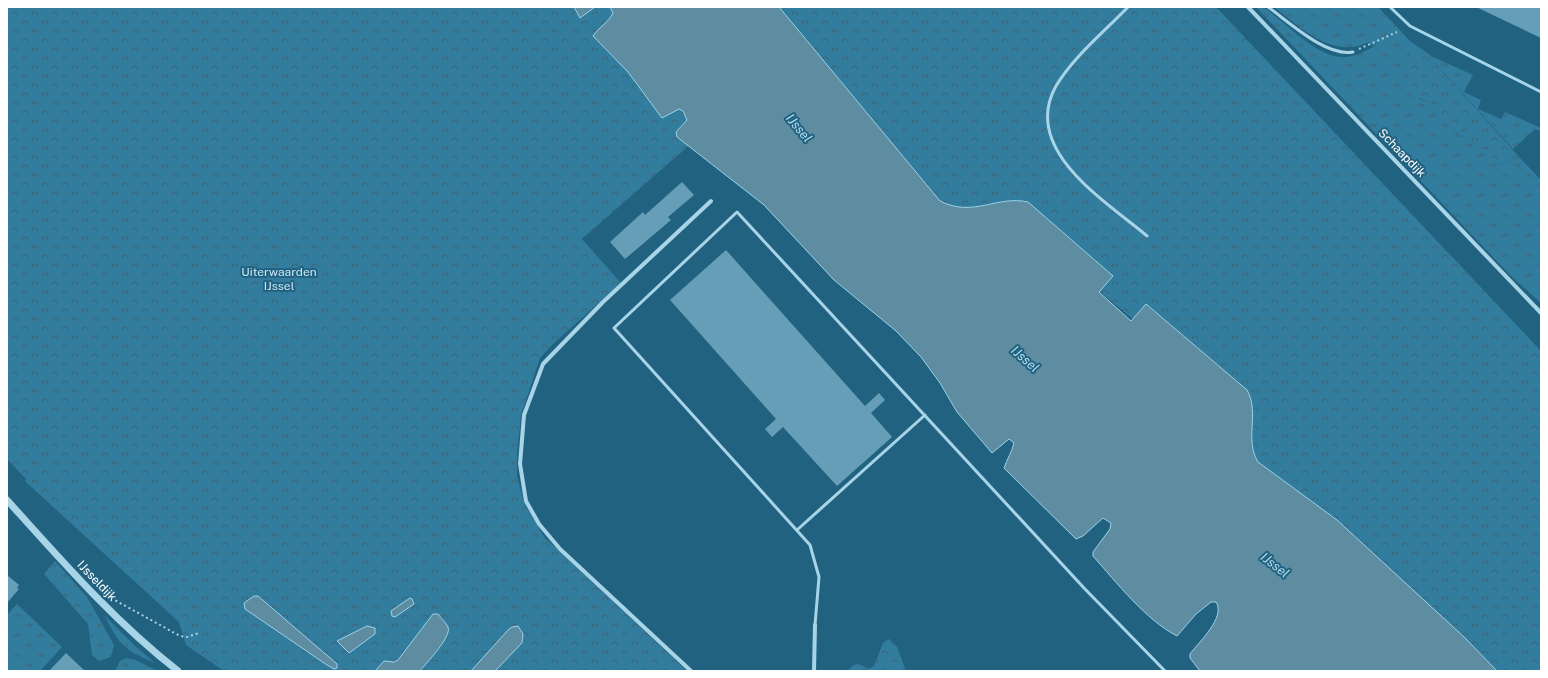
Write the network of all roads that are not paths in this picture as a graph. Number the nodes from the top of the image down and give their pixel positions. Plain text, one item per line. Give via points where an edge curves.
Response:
1 (1128, 7) edge
2 (1248, 7) edge
3 (1268, 7) edge
4 (1390, 7) edge
5 (1353, 52) road end
6 (1541, 92) edge
7 (711, 201) dead end
8 (1148, 236) dead end
9 (1541, 313) edge
10 (925, 415) junction
11 (7, 500) edge
12 (797, 530) junction
13 (815, 625) joint
14 (178, 671) edge
15 (691, 671) edge
16 (814, 671) edge
17 (1165, 671) edge

1 - 8 lane via 1085,50 1056,86 1050,102 1048,125 1050,137 1066,165
2 - 9 street, Schaapdijk
3 - 5 lane via 1315,42 1330,49
4 - 6 lane via 1410,26
7 - 15 street via 598,307 543,364 524,415 520,464 526,500 539,524 560,549
10 - 12 lane
10 - 12 lane via 737,212 614,328
10 - 17 lane via 1084,588
11 - 14 street, IJsseldijk via 137,638
12 - 13 lane via 810,545 819,577
13 - 16 street

